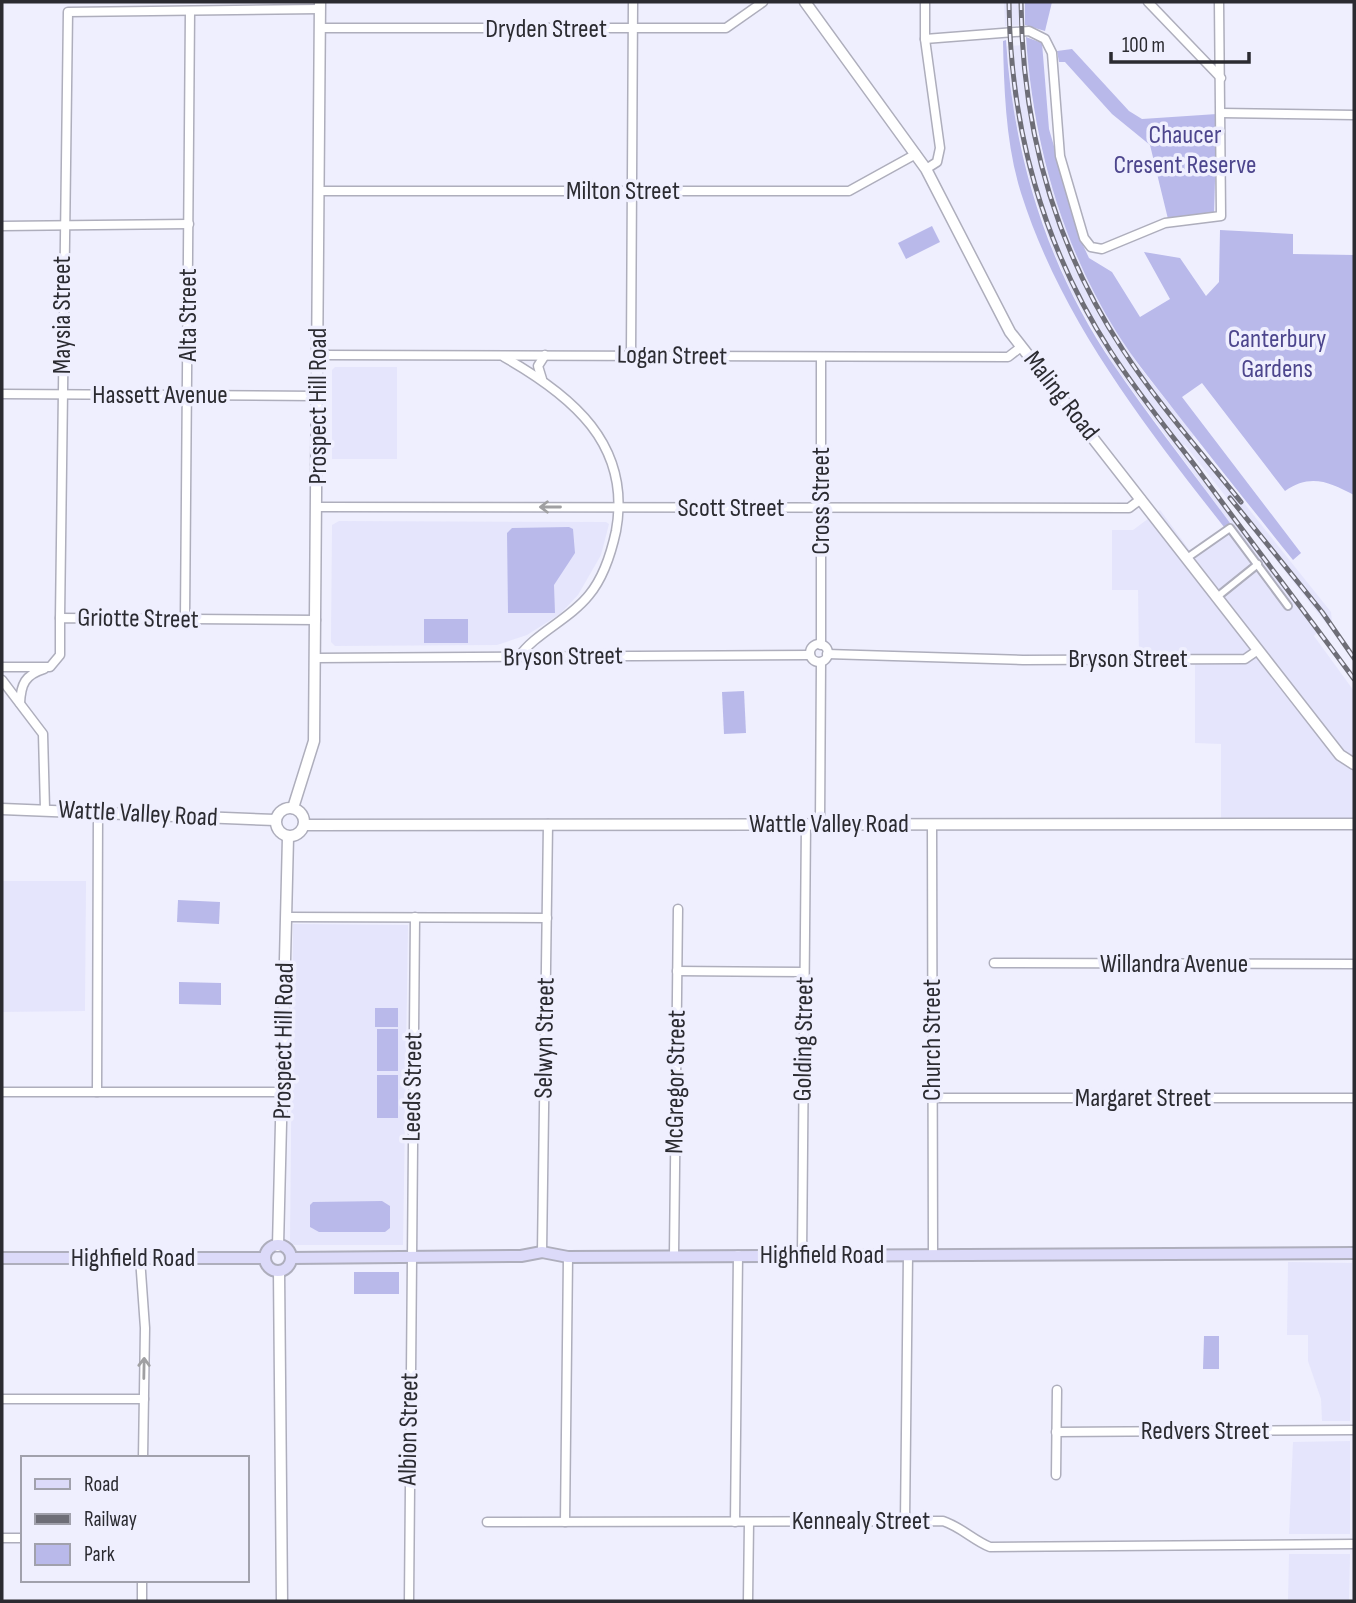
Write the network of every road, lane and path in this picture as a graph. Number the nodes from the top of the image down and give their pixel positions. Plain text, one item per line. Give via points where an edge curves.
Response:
1 (633, 2) edge
2 (763, 2) edge
3 (805, 2) edge
4 (925, 2) edge
5 (1148, 2) edge
6 (1219, 2) edge
7 (320, 6) edge
8 (190, 11) junction
9 (320, 28) junction
10 (633, 29) junction
11 (925, 39) junction
12 (1221, 78) junction
13 (1221, 113) junction
14 (1354, 115) edge
15 (916, 154) junction
16 (926, 169) junction
17 (320, 191) junction
18 (632, 192) junction
19 (189, 224) junction
20 (2, 226) edge
21 (63, 226) junction
22 (1021, 347) junction
23 (319, 355) junction
24 (501, 355) junction
25 (545, 355) junction
26 (631, 355) junction
27 (821, 358) junction
28 (542, 379) junction
29 (2, 394) edge
30 (61, 394) junction
31 (188, 394) junction
32 (318, 396) junction
33 (1141, 499) junction
34 (318, 507) junction
35 (618, 507) junction
36 (820, 508) junction
37 (1187, 558) junction
38 (1258, 564) junction
39 (1217, 597) junction
40 (1288, 606) dead end
41 (60, 618) junction
42 (185, 619) junction
43 (316, 620) junction
44 (821, 645) junction
45 (1258, 650) junction
46 (810, 654) junction
47 (827, 654) junction
48 (316, 657) junction
49 (518, 658) junction
50 (821, 662) junction
51 (2, 667) edge
52 (50, 667) junction
53 (2, 680) edge
54 (20, 704) junction
55 (1354, 764) edge
56 (293, 808) junction
57 (2, 809) edge
58 (45, 809) junction
59 (98, 813) junction
60 (275, 820) junction
61 (548, 824) junction
62 (806, 824) junction
63 (820, 824) junction
64 (1354, 824) edge
65 (304, 825) junction
66 (932, 825) junction
67 (288, 837) junction
68 (678, 909) dead end
69 (286, 917) junction
70 (415, 917) junction
71 (547, 918) junction
72 (994, 963) dead end
73 (1354, 964) edge
74 (677, 971) junction
75 (804, 972) junction
76 (97, 1091) junction
77 (2, 1092) edge
78 (283, 1092) junction
79 (933, 1098) junction
80 (1354, 1098) edge
81 (278, 1245) junction
82 (542, 1252) junction
83 (1354, 1253) edge
84 (933, 1254) junction
85 (674, 1255) junction
86 (738, 1255) junction
87 (802, 1255) junction
88 (908, 1255) junction
89 (411, 1257) junction
90 (568, 1257) junction
91 (2, 1258) edge
92 (140, 1258) junction
93 (265, 1258) junction
94 (291, 1258) junction
95 (279, 1271) junction
96 (1057, 1390) dead end
97 (2, 1399) edge
98 (144, 1399) junction
99 (1354, 1430) edge
100 (1056, 1432) junction
101 (143, 1456) edge
102 (1056, 1475) dead end
103 (905, 1521) junction
104 (486, 1522) dead end
105 (565, 1522) junction
106 (734, 1522) junction
107 (749, 1522) junction
108 (2, 1538) edge
109 (21, 1538) edge
110 (1354, 1544) edge
111 (142, 1582) edge
112 (142, 1601) edge
113 (282, 1601) edge
114 (409, 1601) edge
115 (748, 1601) edge

1 - 10 street
2 - 10 street, Dryden Street via 726,29
3 - 15 street, Maling Road
4 - 11 street
5 - 12 street
6 - 12 street
7 - 8 street
7 - 9 street, Prospect Hill Road
8 - 19 street, Alta Street
8 - 21 street, Maysia Street via 68,12
9 - 10 street, Dryden Street
9 - 17 street, Prospect Hill Road
10 - 18 street
11 - 13 street via 1029,31 1045,39 1052,53 1060,156 1090,247 1102,249 1165,223 1221,216
11 - 16 street via 940,148 937,162
12 - 13 street
13 - 14 street
15 - 16 street, Maling Road
15 - 18 street, Milton Street via 849,191
16 - 22 street, Maling Road
17 - 18 street, Milton Street
17 - 23 street, Prospect Hill Road
18 - 26 street
19 - 21 street
19 - 31 street, Alta Street
20 - 21 street
21 - 30 street, Maysia Street
22 - 27 street, Logan Street via 1008,356
22 - 33 street, Maling Road
23 - 24 street, Logan Street
23 - 32 street, Prospect Hill Road
24 - 25 street, Logan Street
24 - 28 street
25 - 26 street, Logan Street
25 - 28 street via 538,366
26 - 27 street, Logan Street
27 - 36 street, Cross Street
28 - 35 street via 577,406 606,446
29 - 30 street, Hassett Avenue
30 - 31 street, Hassett Avenue
30 - 41 street, Maysia Street
31 - 32 street, Hassett Avenue
31 - 42 street, Alta Street
32 - 34 street, Prospect Hill Road
33 - 36 street, Scott Street via 1129,508
33 - 37 street, Maling Road
35 -> 34 street, Scott Street
34 - 43 street, Prospect Hill Road
35 - 36 street, Scott Street
35 - 49 street via 605,569 591,593
36 - 44 street, Cross Street
37 - 38 street via 1230,528
37 - 39 street, Maling Road
38 - 39 street
38 - 40 street
39 - 45 street, Maling Road
41 - 42 street, Griotte Street
41 - 52 street, Griotte Street via 60,655
42 - 43 street, Griotte Street
43 - 48 street, Prospect Hill Road
44 - 46 street
44 - 47 street
45 - 47 street, Bryson Street via 1245,659 1023,660
45 - 55 street, Maling Road via 1340,755
46 - 49 street, Bryson Street
46 - 50 street
47 - 50 street
48 - 49 street, Bryson Street
48 - 56 street, Prospect Hill Road via 314,741
50 - 63 street
51 - 52 street
52 - 54 street via 30,674 21,687
53 - 54 street
54 - 58 street via 43,734
56 - 60 street via 281,811
56 - 65 street via 301,813
57 - 58 street, Wattle Valley Road
58 - 59 street, Wattle Valley Road
59 - 60 street, Wattle Valley Road
59 - 76 street
60 - 67 street via 279,832
61 - 62 street, Wattle Valley Road
61 - 65 street, Wattle Valley Road
61 - 71 street, Selwyn Street
62 - 63 street, Wattle Valley Road
62 - 75 street, Golding Street
63 - 66 street, Wattle Valley Road
64 - 66 street, Wattle Valley Road
65 - 67 street
66 - 79 street, Church Street
67 - 69 street, Prospect Hill Road
68 - 74 street, McGregor Street
69 - 70 street
69 - 78 street, Prospect Hill Road
70 - 71 street
70 - 89 street, Leeds Street
71 - 82 street, Selwyn Street
72 - 73 street, Willandra Avenue
74 - 75 street
74 - 85 street, McGregor Street
75 - 87 street, Golding Street
76 - 77 street
76 - 78 street
78 - 81 street, Prospect Hill Road
79 - 80 street, Margaret Street
79 - 84 street, Church Street
81 - 93 main road via 270,1248
81 - 94 main road via 287,1249
82 - 89 main road, Highfield Road
82 - 90 main road, Highfield Road
83 - 84 main road, Highfield Road
84 - 88 main road, Highfield Road
85 - 86 main road, Highfield Road
85 - 90 main road, Highfield Road
86 - 87 main road, Highfield Road
86 - 106 street
87 - 88 main road, Highfield Road
88 - 103 street
89 - 94 main road, Highfield Road
89 - 114 street, Albion Street
90 - 105 street
91 - 92 main road, Highfield Road
92 - 93 main road, Highfield Road
98 -> 92 street
93 - 95 main road via 269,1267
94 - 95 main road via 287,1268
95 - 113 street
96 - 100 street
97 - 98 street
98 - 101 street
99 - 100 street, Redvers Street
100 - 102 street
103 - 107 street, Kennealy Street
103 - 110 street, Kennealy Street via 943,1521 990,1547
104 - 105 street, Kennealy Street
105 - 106 street, Kennealy Street
106 - 107 street, Kennealy Street
107 - 115 street
108 - 109 street
111 - 112 street

